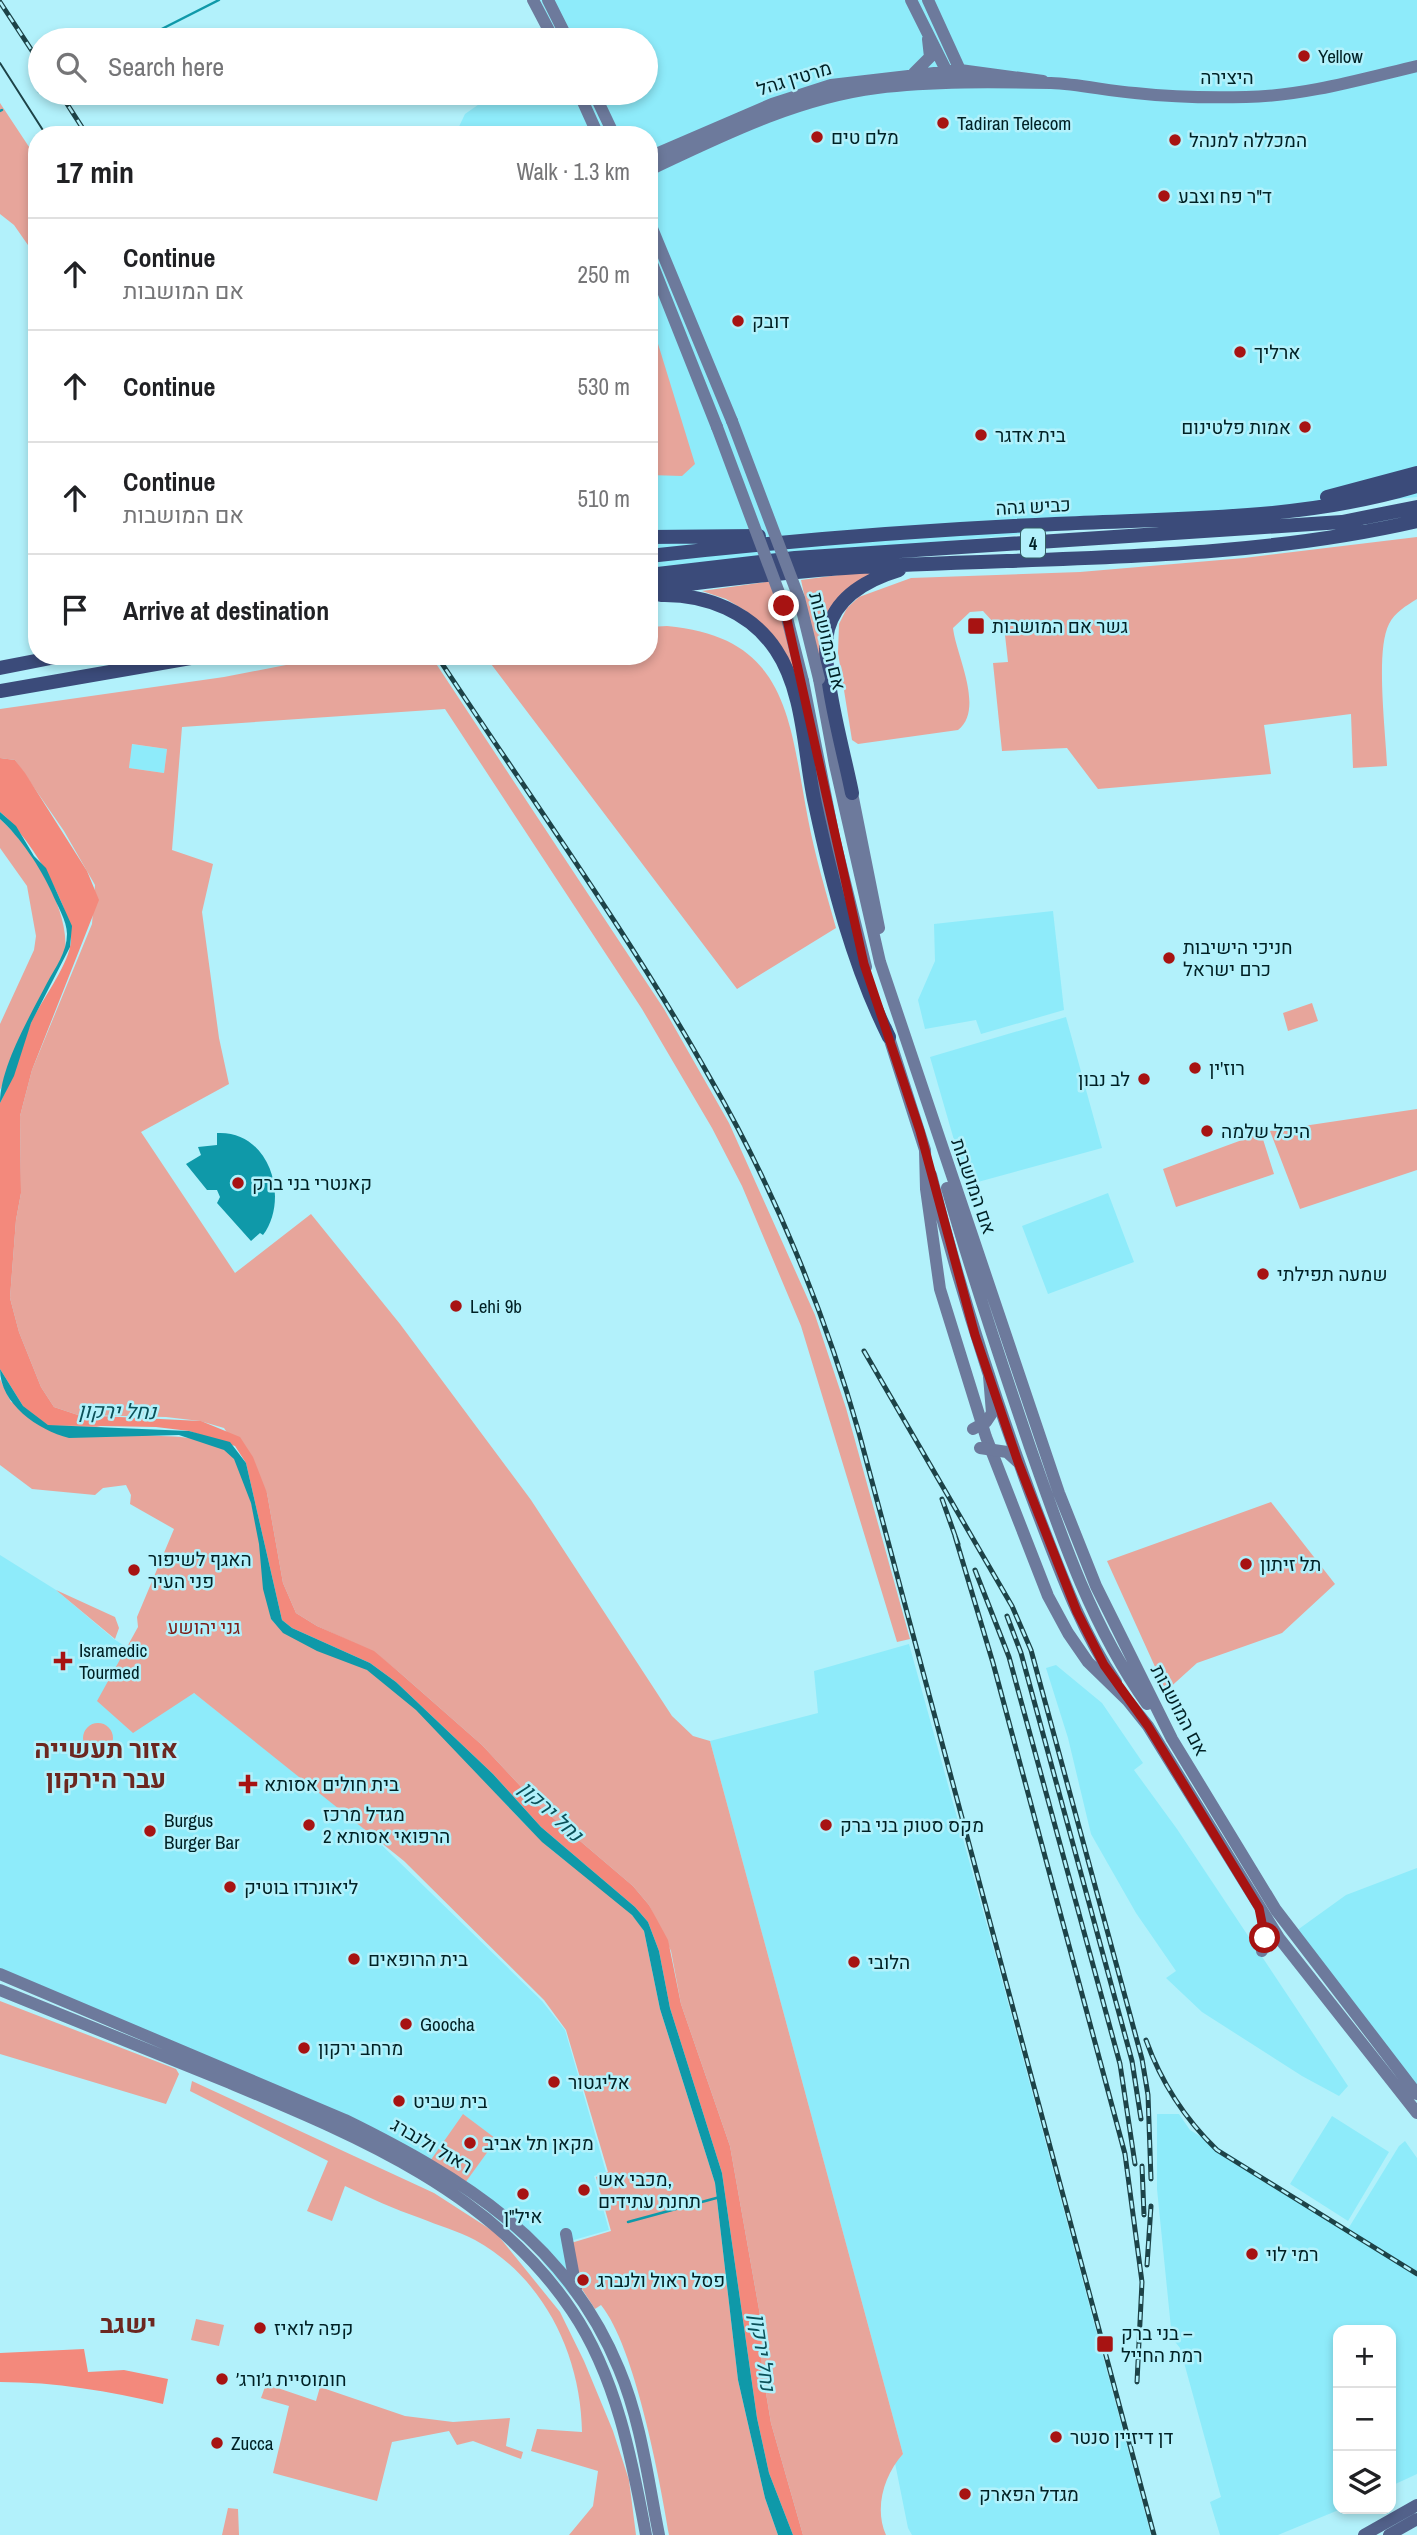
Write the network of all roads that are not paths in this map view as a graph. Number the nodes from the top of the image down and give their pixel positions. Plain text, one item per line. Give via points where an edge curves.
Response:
1 (533, 0) edge
2 (548, 0) edge
3 (911, 0) edge
4 (928, 0) edge
5 (922, 19) junction
6 (548, 28) edge
7 (562, 28) edge
8 (944, 30) junction
9 (1417, 56) edge
10 (1417, 66) edge
11 (1401, 67) junction
12 (985, 72) junction
13 (909, 75) junction
14 (953, 75) junction
15 (1051, 83) junction
16 (584, 105) edge
17 (600, 105) edge
18 (594, 126) edge
19 (610, 126) edge
20 (658, 151) edge
21 (658, 166) edge
22 (658, 243) edge
23 (658, 279) edge
24 (1417, 473) edge
25 (1417, 486) edge
26 (1417, 507) edge
27 (1236, 515) junction
28 (1417, 521) edge
29 (658, 537) edge
30 (820, 537) junction
31 (658, 555) edge
32 (914, 566) junction
33 (658, 574) edge
34 (658, 588) edge
35 (658, 595) edge
36 (28, 662) edge
37 (150, 665) edge
38 (0, 668) edge
39 (0, 691) edge
40 (852, 793) joint
41 (886, 984) junction
42 (889, 1037) junction
43 (930, 1118) junction
44 (925, 1150) junction
45 (989, 1376) junction
46 (973, 1429) dead end
47 (980, 1448) dead end
48 (1018, 1462) junction
49 (1128, 1701) junction
50 (1172, 1739) junction
51 (1259, 1908) junction
52 (1262, 1951) dead end
53 (0, 1974) edge
54 (0, 1990) edge
55 (194, 2054) junction
56 (187, 2066) junction
57 (1417, 2094) edge
58 (1417, 2113) edge
59 (566, 2234) dead end
60 (577, 2292) junction
61 (1417, 2505) edge
62 (641, 2509) junction
63 (1417, 2519) edge
64 (1391, 2529) edge
65 (640, 2535) edge
66 (646, 2535) edge
67 (659, 2535) edge
68 (1364, 2535) edge

1 - 6 main road
2 - 7 main road
3 - 5 main road
4 - 8 main road
5 - 13 main road via 929,57
5 - 14 main road
8 - 12 main road via 965,57
8 - 14 main road
9 - 11 main road, היצירה
10 - 11 main road, היצירה
11 - 15 main road, היצירה via 1270,96 1138,93
12 - 14 main road, היצירה
12 - 15 main road, היצירה
13 - 14 main road, מרטין גהל
13 - 20 main road, מרטין גהל via 831,85
14 - 15 main road, היצירה
14 - 21 main road, מרטין גהל via 832,96 777,114
16 - 18 main road
17 - 19 main road
22 - 41 main road, אם המושבות, bridge via 799,598
23 - 42 main road, אם המושבות, bridge via 784,606 864,964
24 - 27 highway
25 - 27 highway, כביש גהה / 4 via 1318,507
26 - 33 highway, כביש גהה / 4 via 1342,522 795,558
27 - 30 highway, כביש גהה / 4
28 - 32 highway via 1213,551
29 - 30 highway
30 - 31 highway, כביש גהה / 4
32 - 34 highway via 844,568
32 - 40 highway via 855,590 828,630 832,692
35 - 42 highway via 694,597 726,608 753,625 779,655 794,695 815,804 859,968
36 - 38 highway
37 - 39 highway
40 - 41 main road
41 - 43 main road, אם המושבות
42 - 44 main road, אם המושבות
43 - 50 main road, אם המושבות via 1087,1563
43 - 50 main road via 978,1294 1055,1519 1098,1620 1127,1674
44 - 45 main road
44 - 49 main road, אם המושבות via 940,1289 986,1437 1048,1596 1088,1662
45 - 46 main road, bridge via 992,1413
45 - 48 main road, bridge
47 - 48 main road, bridge via 1007,1452
48 - 49 main road via 1077,1612
49 - 51 main road, אם המושבות via 1148,1726
50 - 57 main road, אם המושבות via 1290,1930
51 - 52 main road via 1265,1931
51 - 58 main road, אם המושבות
53 - 55 main road
54 - 56 main road, ראול ולנברג
55 - 56 main road
55 - 60 main road, ראול ולנברג via 197,2047 246,2069 256,2082 376,2135 461,2183 538,2244
56 - 62 main road, ראול ולנברג via 368,2145 474,2207 504,2231 559,2293 592,2345 611,2392
59 - 60 main road
60 - 67 main road, ראול ולנברג via 620,2371
61 - 64 main road
62 - 65 main road
62 - 66 main road, ראול ולנברג
63 - 64 main road
64 - 68 main road

